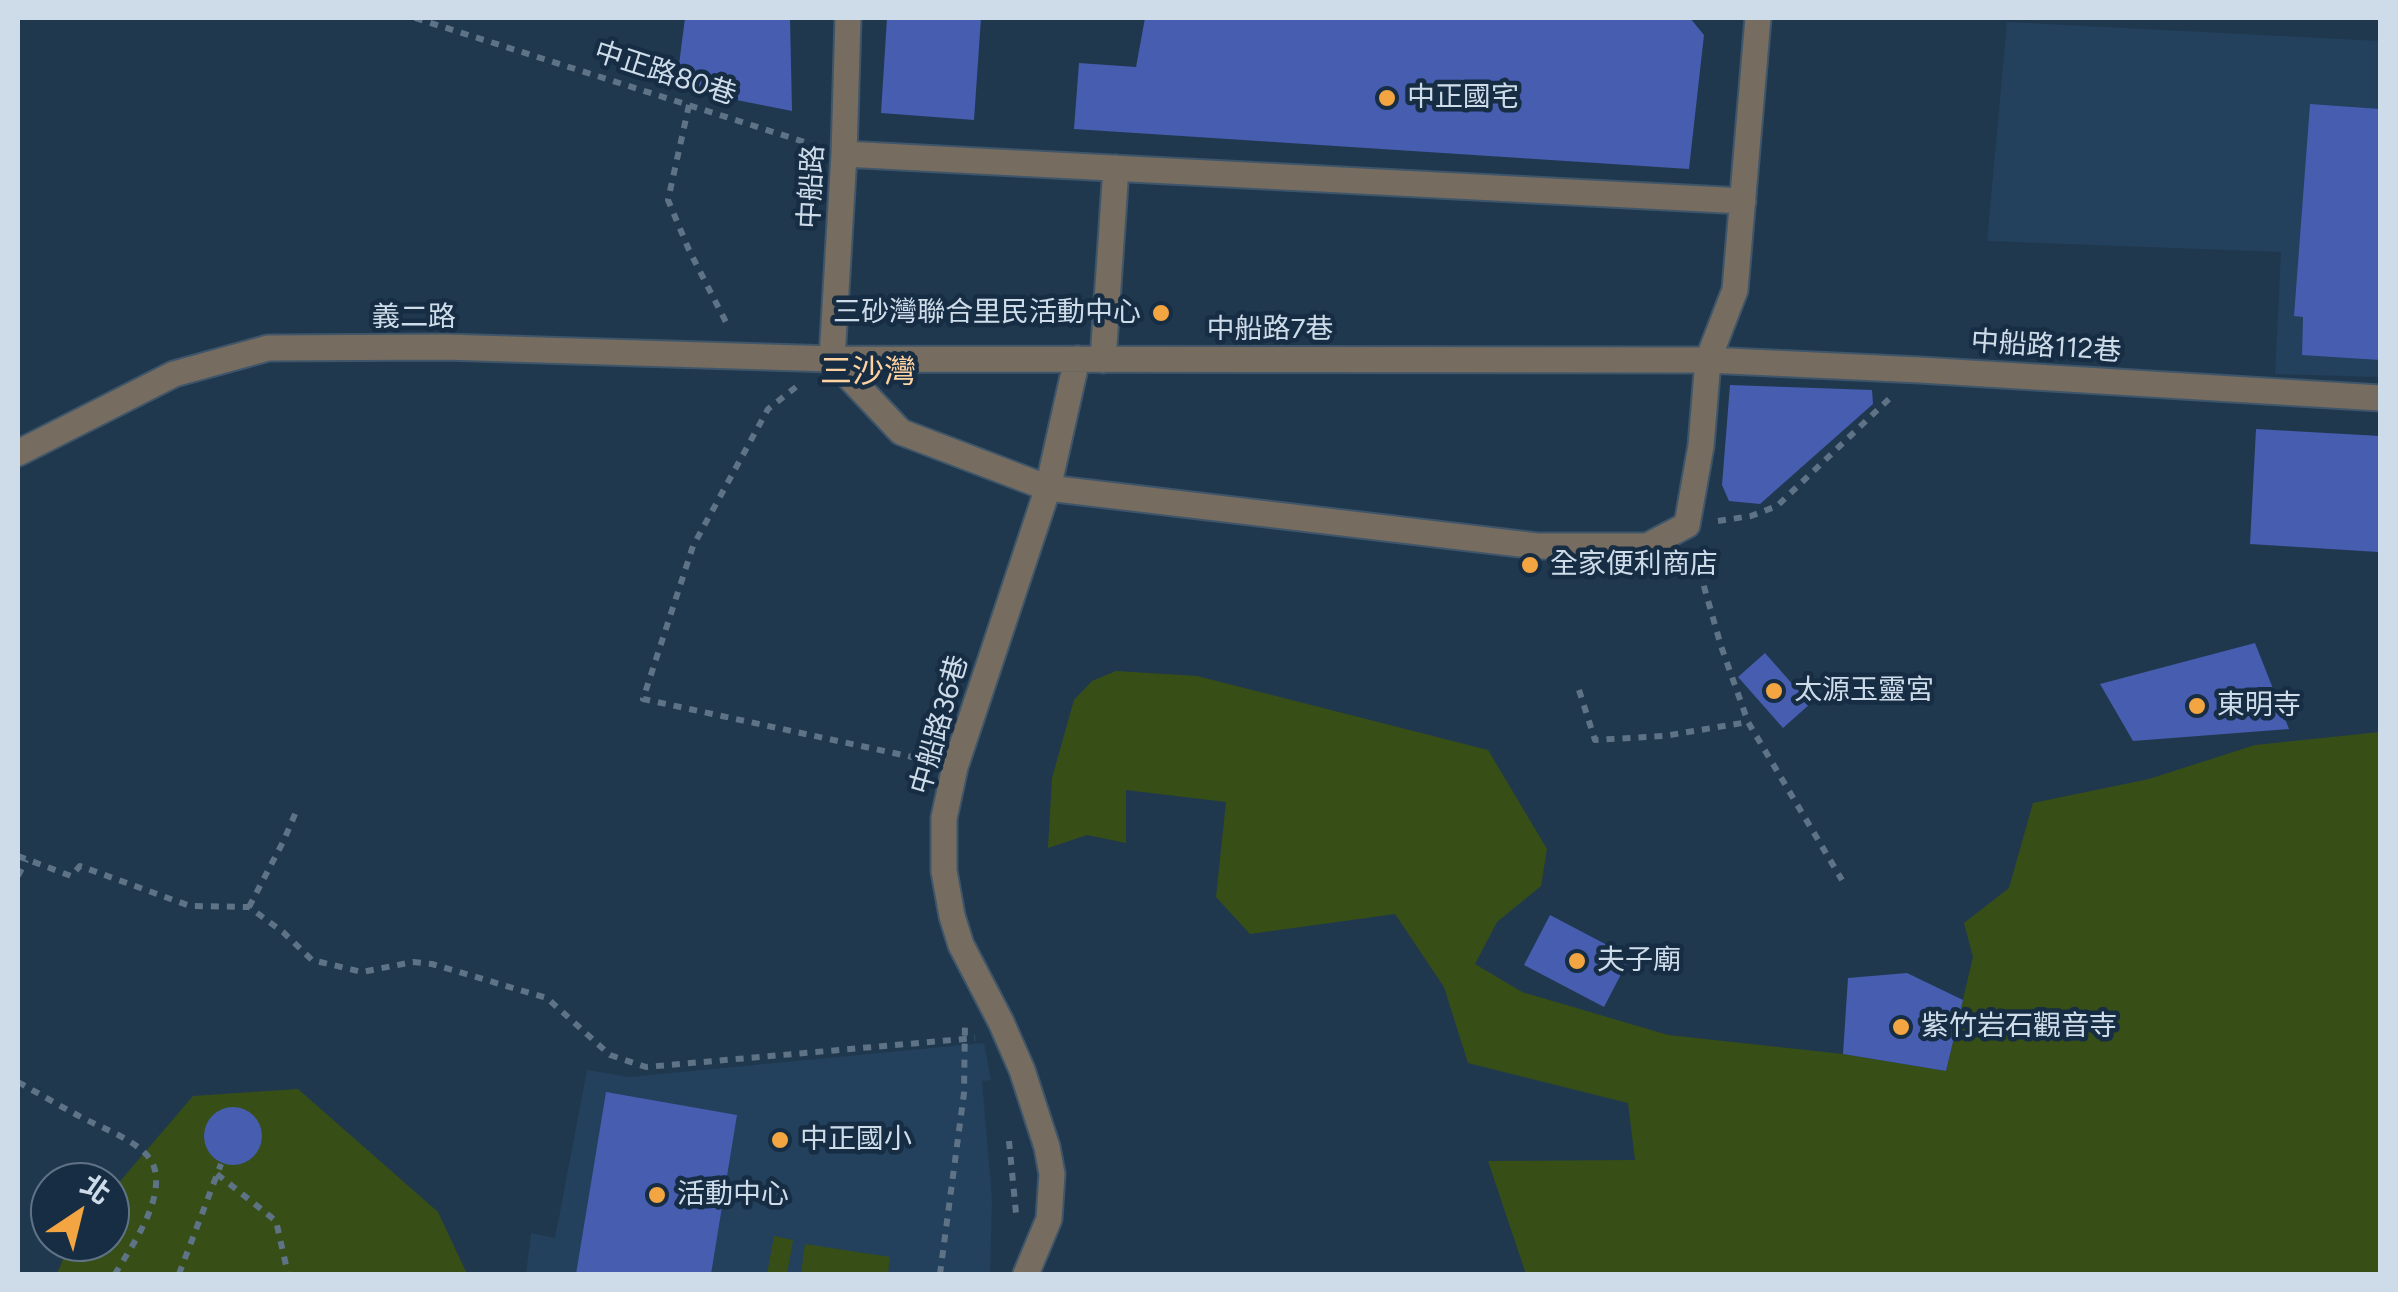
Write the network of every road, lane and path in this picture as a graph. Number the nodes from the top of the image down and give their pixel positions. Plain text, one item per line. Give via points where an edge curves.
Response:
1 (415, 18) edge
2 (848, 18) edge
3 (1758, 18) edge
4 (689, 105) junction
5 (844, 154) junction
6 (1116, 168) junction
7 (1743, 201) junction
8 (744, 356) junction
9 (832, 359) junction
10 (1077, 359) junction
11 (1103, 360) junction
12 (1708, 360) junction
13 (1920, 370) junction
14 (2380, 398) edge
15 (18, 453) edge
16 (1048, 488) junction
17 (1686, 526) junction
18 (1578, 690) dead end
19 (1748, 722) junction
20 (955, 766) junction
21 (298, 807) dead end
22 (22, 858) edge
23 (18, 876) edge
24 (1842, 880) dead end
25 (248, 907) junction
26 (966, 1038) junction
27 (985, 1038) dead end
28 (18, 1082) edge
29 (1006, 1124) dead end
30 (221, 1164) dead end
31 (217, 1174) junction
32 (1016, 1221) dead end
33 (115, 1274) edge
34 (179, 1274) edge
35 (288, 1274) edge
36 (940, 1274) edge
37 (1026, 1274) edge

1 - 4 path, 中正路80巷
2 - 5 street, 中船路
3 - 7 street
4 - 5 path, 中正路80巷
4 - 8 path via 668,200
5 - 6 street
5 - 9 street, 中船路
6 - 7 street
6 - 11 street
7 - 12 street via 1734,290
8 - 9 street, 義二路
8 - 15 street, 義二路 via 268,348 174,374
9 - 10 street, 中船路7巷
9 - 16 street via 901,432
9 - 20 path via 768,409 758,426 693,546 643,699
10 - 11 street, 中船路7巷
10 - 16 street, 中船路36巷
11 - 12 street, 中船路7巷
12 - 13 street, 中船路112巷
12 - 17 street
13 - 14 street, 中船路112巷
13 - 17 path via 1777,506
16 - 17 street via 1537,546 1646,546
16 - 20 street, 中船路36巷
17 - 19 path
18 - 19 path via 1594,740
19 - 24 path
20 - 37 street, 中船路36巷 via 943,852 952,916 1022,1070 1052,1174 1049,1219
21 - 25 path
22 - 23 path
22 - 25 path via 71,876 80,866 190,906
25 - 26 path via 312,960 362,972 432,964 546,998 610,1055 646,1067
26 - 27 path
26 - 36 path
28 - 33 path via 122,1137 154,1166 151,1208
29 - 32 path
30 - 31 path
31 - 34 path
31 - 35 path via 276,1221

